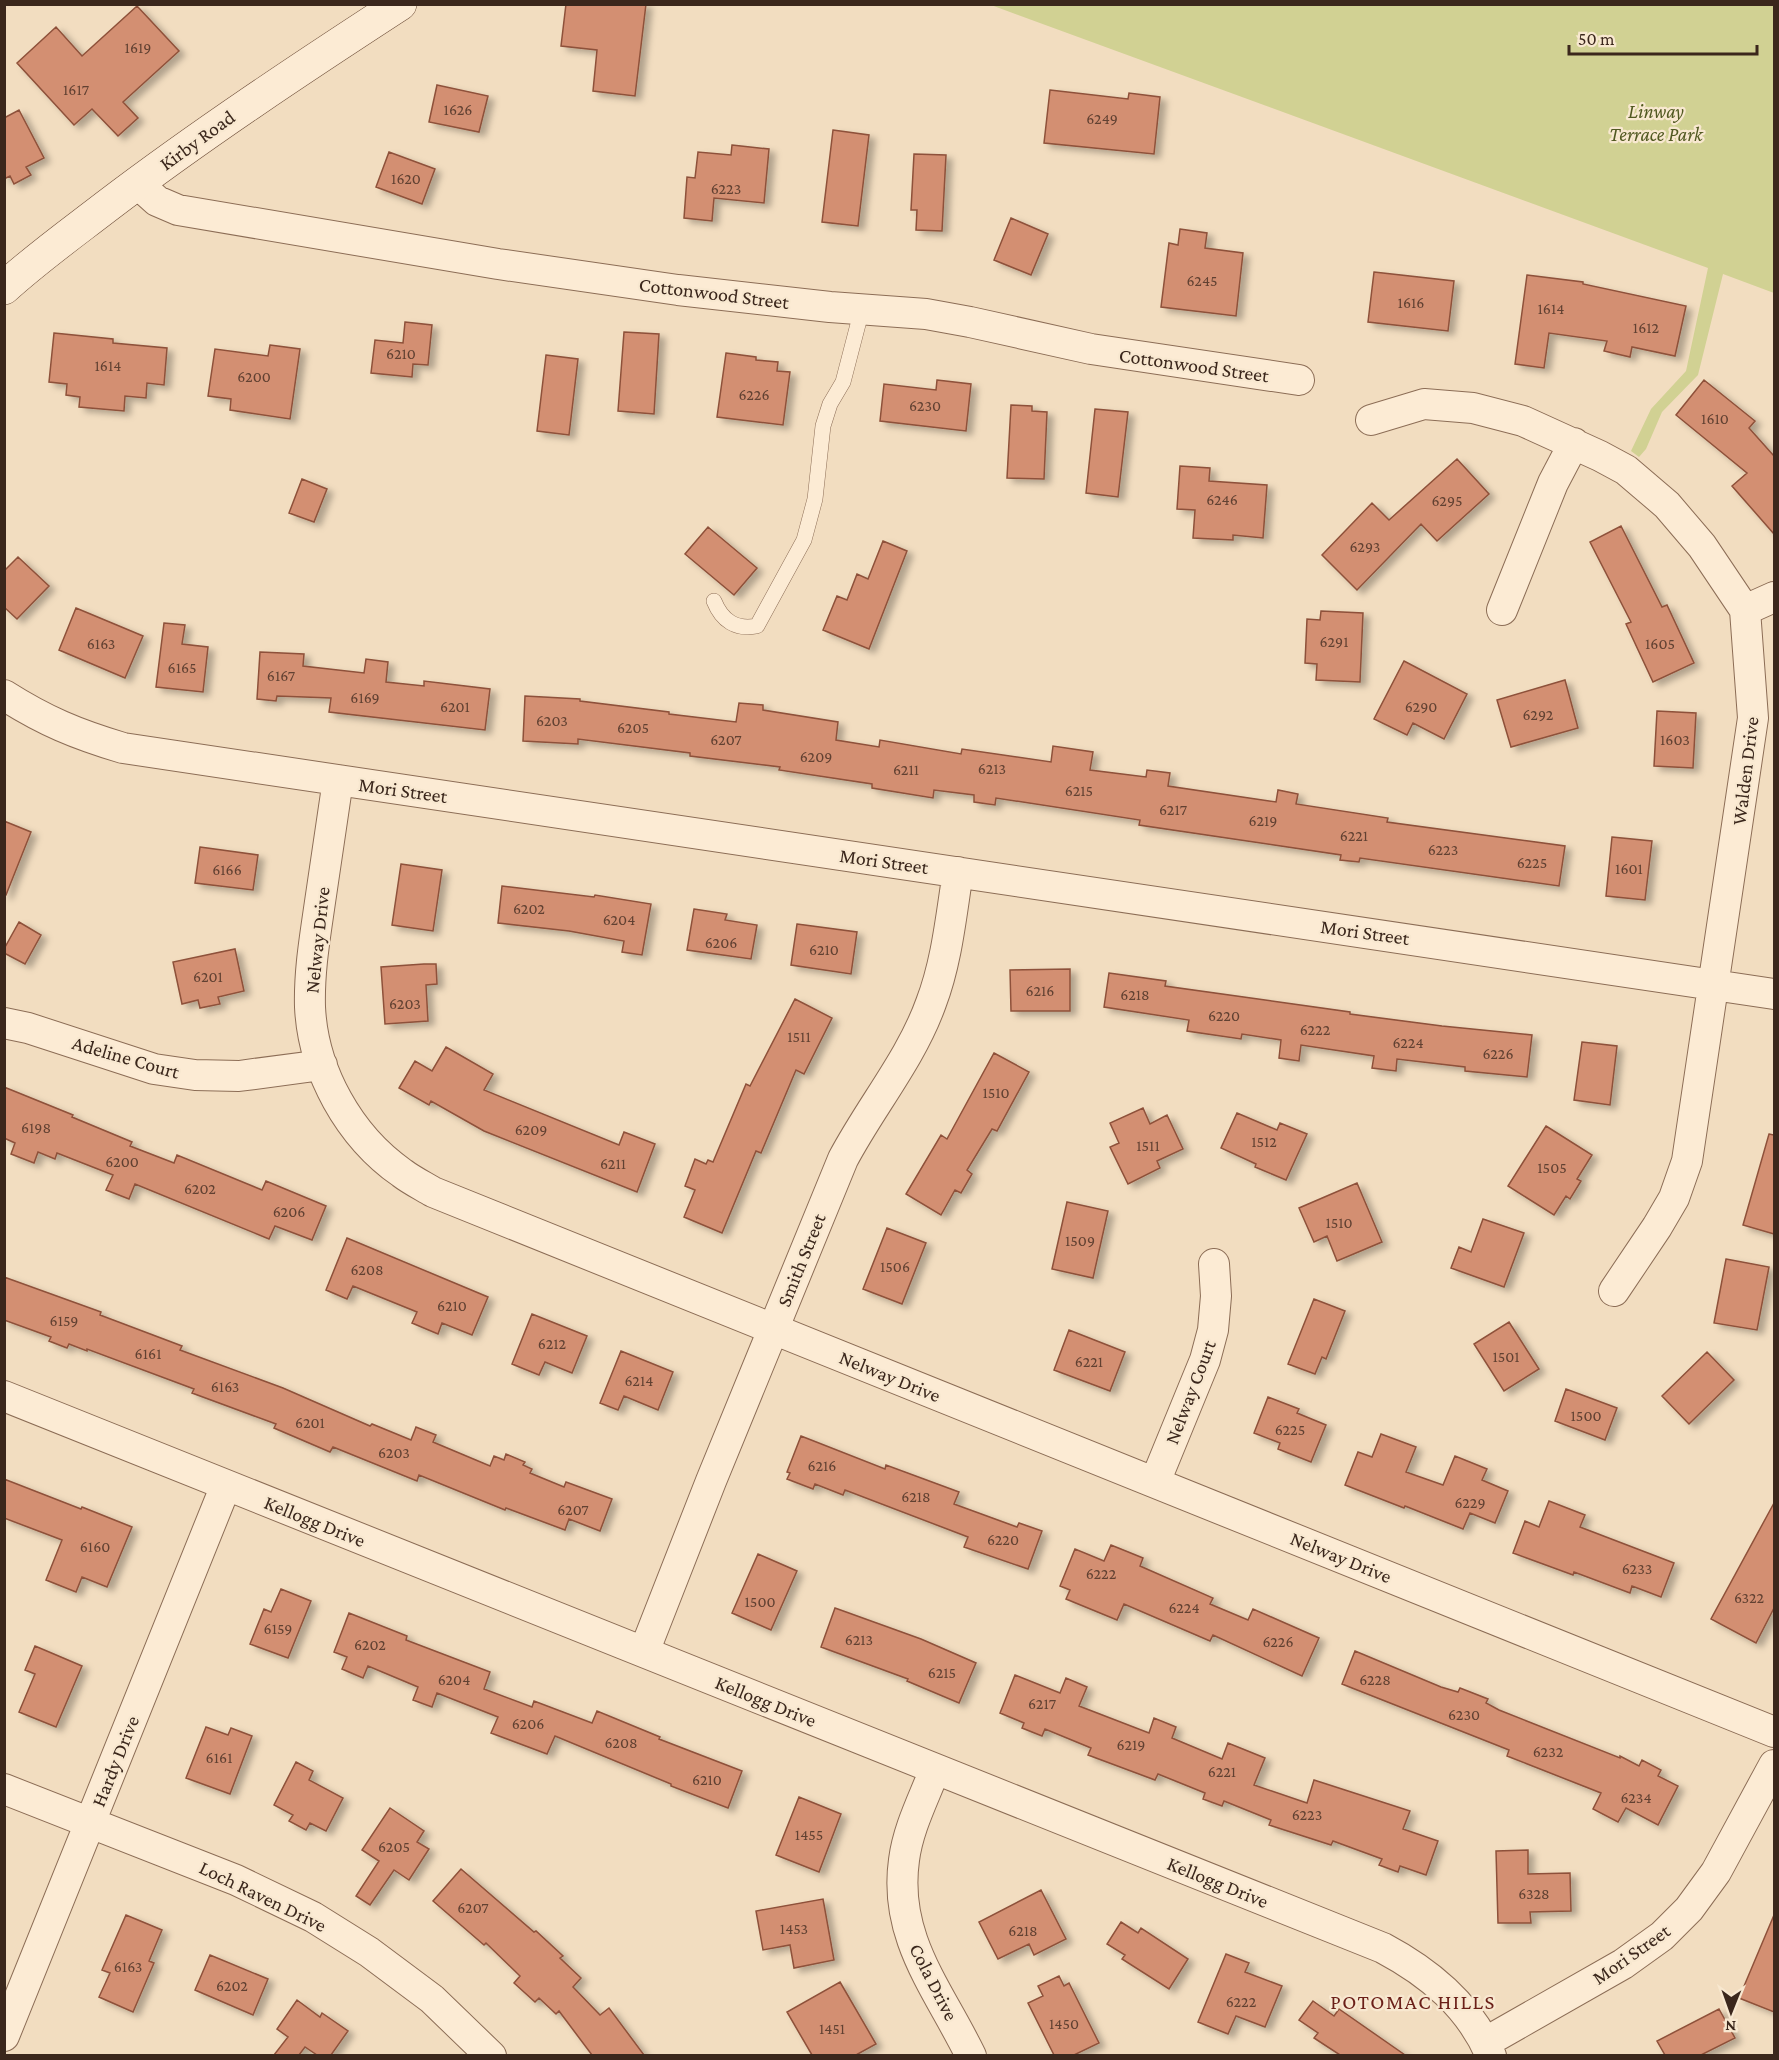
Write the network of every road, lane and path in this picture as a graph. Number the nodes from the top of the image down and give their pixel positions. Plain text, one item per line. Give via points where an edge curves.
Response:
1 (400, 4) edge
2 (137, 183) junction
3 (4, 288) edge
4 (862, 309) junction
5 (1299, 381) dead end
6 (1371, 420) dead end
7 (1574, 443) junction
8 (1774, 597) edge
9 (714, 601) dead end
10 (1502, 610) dead end
11 (1746, 610) junction
12 (4, 695) edge
13 (338, 780) junction
14 (958, 872) junction
15 (1713, 984) junction
16 (1774, 994) edge
17 (4, 1023) edge
18 (322, 1065) junction
19 (1214, 1264) dead end
20 (1614, 1291) dead end
21 (773, 1329) junction
22 (4, 1396) edge
23 (1155, 1482) junction
24 (226, 1485) junction
25 (644, 1652) junction
26 (1774, 1732) edge
27 (1774, 1765) edge
28 (935, 1769) junction
29 (4, 1789) edge
30 (90, 1822) junction
31 (4, 2036) edge
32 (1489, 2049) edge
33 (491, 2055) edge
34 (971, 2055) edge

1 - 2 main road, Kirby Road via 272,86
2 - 3 main road, Kirby Road
2 - 4 street, Cottonwood Street via 157,201 178,210 498,264 678,290
4 - 5 street, Cottonwood Street via 926,314 1091,350
4 - 9 lane via 843,382 823,426 815,499 804,540 757,626 734,626 719,614
6 - 7 street via 1424,404 1473,408 1523,421
7 - 10 street via 1553,483
7 - 11 street via 1626,470 1666,505 1702,546
8 - 11 street
11 - 15 street, Walden Drive via 1753,718
12 - 13 street, Mori Street via 79,735 123,748
13 - 14 street, Mori Street
13 - 18 street, Nelway Drive via 311,967 310,1008
14 - 15 street, Mori Street
14 - 21 street, Smith Street via 945,954 931,1003 909,1050 843,1159
15 - 16 street, Mori Street
15 - 20 street, Walden Drive via 1687,1161 1674,1198
17 - 18 street, Adeline Court via 154,1069 195,1076 239,1076
18 - 21 street, Nelway Drive via 352,1123 375,1150 433,1192
19 - 23 street, Nelway Court via 1213,1330 1205,1360
21 - 23 street, Nelway Drive
21 - 25 street, Smith Street
22 - 24 street, Kellogg Drive
23 - 26 street, Nelway Drive
24 - 25 street, Kellogg Drive
24 - 30 street, Hardy Drive
25 - 28 street, Kellogg Drive
27 - 32 street, Mori Street via 1716,1872 1689,1909 1662,1936
28 - 32 street, Kellogg Drive via 1383,1948 1412,1963 1441,1986 1465,2012
28 - 34 street, Cola Drive via 911,1832 902,1893 919,1959
29 - 30 street, Loch Raven Drive
30 - 31 street, Hardy Drive
30 - 33 street, Loch Raven Drive via 236,1880 313,1917 432,1999

